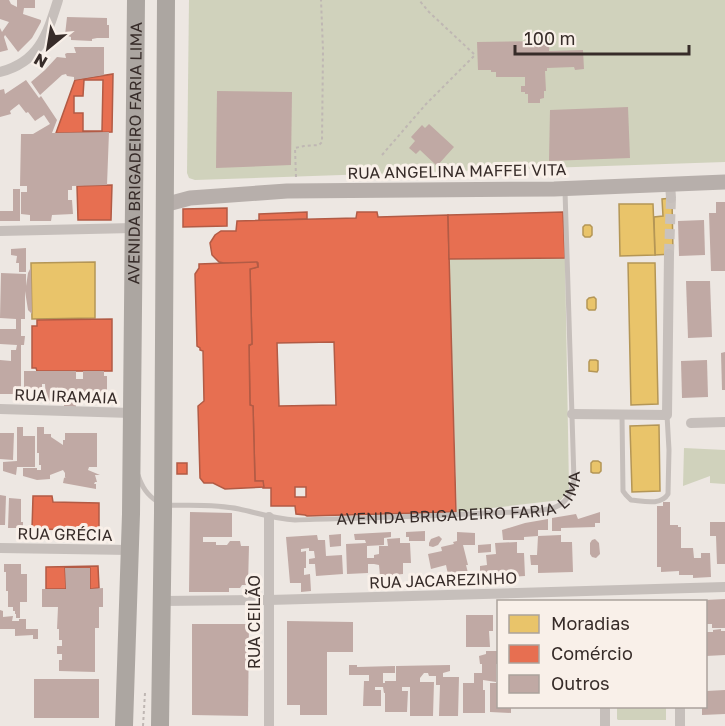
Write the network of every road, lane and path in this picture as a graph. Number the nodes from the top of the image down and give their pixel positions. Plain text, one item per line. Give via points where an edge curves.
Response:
1 (58, 0) edge
2 (136, 0) edge
3 (166, 0) edge
4 (321, 0) edge
5 (419, 0) edge
6 (0, 72) edge
7 (382, 155) dead end
8 (725, 182) edge
9 (565, 188) junction
10 (296, 190) junction
11 (164, 196) junction
12 (133, 228) junction
13 (0, 231) edge
14 (669, 254) tunnel mouth
15 (0, 409) edge
16 (131, 413) junction
17 (572, 414) junction
18 (667, 415) junction
19 (622, 416) junction
20 (725, 422) edge
21 (691, 423) dead end
22 (131, 450) junction
23 (163, 504) junction
24 (269, 517) junction
25 (0, 548) edge
26 (130, 550) junction
27 (725, 587) edge
28 (681, 588) junction
29 (604, 596) edge
30 (269, 600) junction
31 (681, 600) edge
32 (162, 601) junction
33 (605, 708) edge
34 (680, 708) edge
35 (124, 726) edge
36 (160, 726) edge
37 (269, 726) edge
38 (605, 726) edge
39 (680, 726) edge

1 - 6 street via 44,39 32,56 13,69
2 - 12 highway, AVENIDA BRIGADEIRO FARIA LIMA
3 - 11 highway, AVENIDA BRIGADEIRO FARIA LIMA
4 - 10 path via 322,142 296,148
5 - 7 path via 475,55
8 - 9 street, RUA ANGELINA MAFFEI VITA via 670,191
9 - 10 street, RUA ANGELINA MAFFEI VITA
9 - 17 lane, AVENIDA BRIGADEIRO FARIA LIMA
10 - 11 street, RUA ANGELINA MAFFEI VITA via 190,198
11 - 23 highway, AVENIDA BRIGADEIRO FARIA LIMA
12 - 13 street
12 - 16 highway, AVENIDA BRIGADEIRO FARIA LIMA
14 - 18 street
15 - 16 street, RUA IRAMAIA
16 - 22 highway, AVENIDA BRIGADEIRO FARIA LIMA
17 - 19 street
17 - 24 lane, AVENIDA BRIGADEIRO FARIA LIMA via 572,491 555,507 444,516 295,520
18 - 19 street
18 - 19 lane via 668,494 660,501 631,500 623,491
20 - 21 street
22 - 23 lane, AVENIDA BRIGADEIRO FARIA LIMA via 142,486 148,496
22 - 26 highway, AVENIDA BRIGADEIRO FARIA LIMA
23 - 24 lane, AVENIDA BRIGADEIRO FARIA LIMA via 221,506
23 - 32 highway, AVENIDA BRIGADEIRO FARIA LIMA
24 - 30 street, RUA CEILÃO
25 - 26 street, RUA GRÉCIA
26 - 35 highway, AVENIDA BRIGADEIRO FARIA LIMA
27 - 28 street, RUA JACAREZINHO
28 - 29 street, RUA JACAREZINHO
28 - 31 street
29 - 30 street, RUA JACAREZINHO
30 - 32 street, RUA JACAREZINHO
30 - 37 street, RUA CEILÃO
32 - 36 highway, AVENIDA BRIGADEIRO FARIA LIMA
33 - 38 street
34 - 39 street

